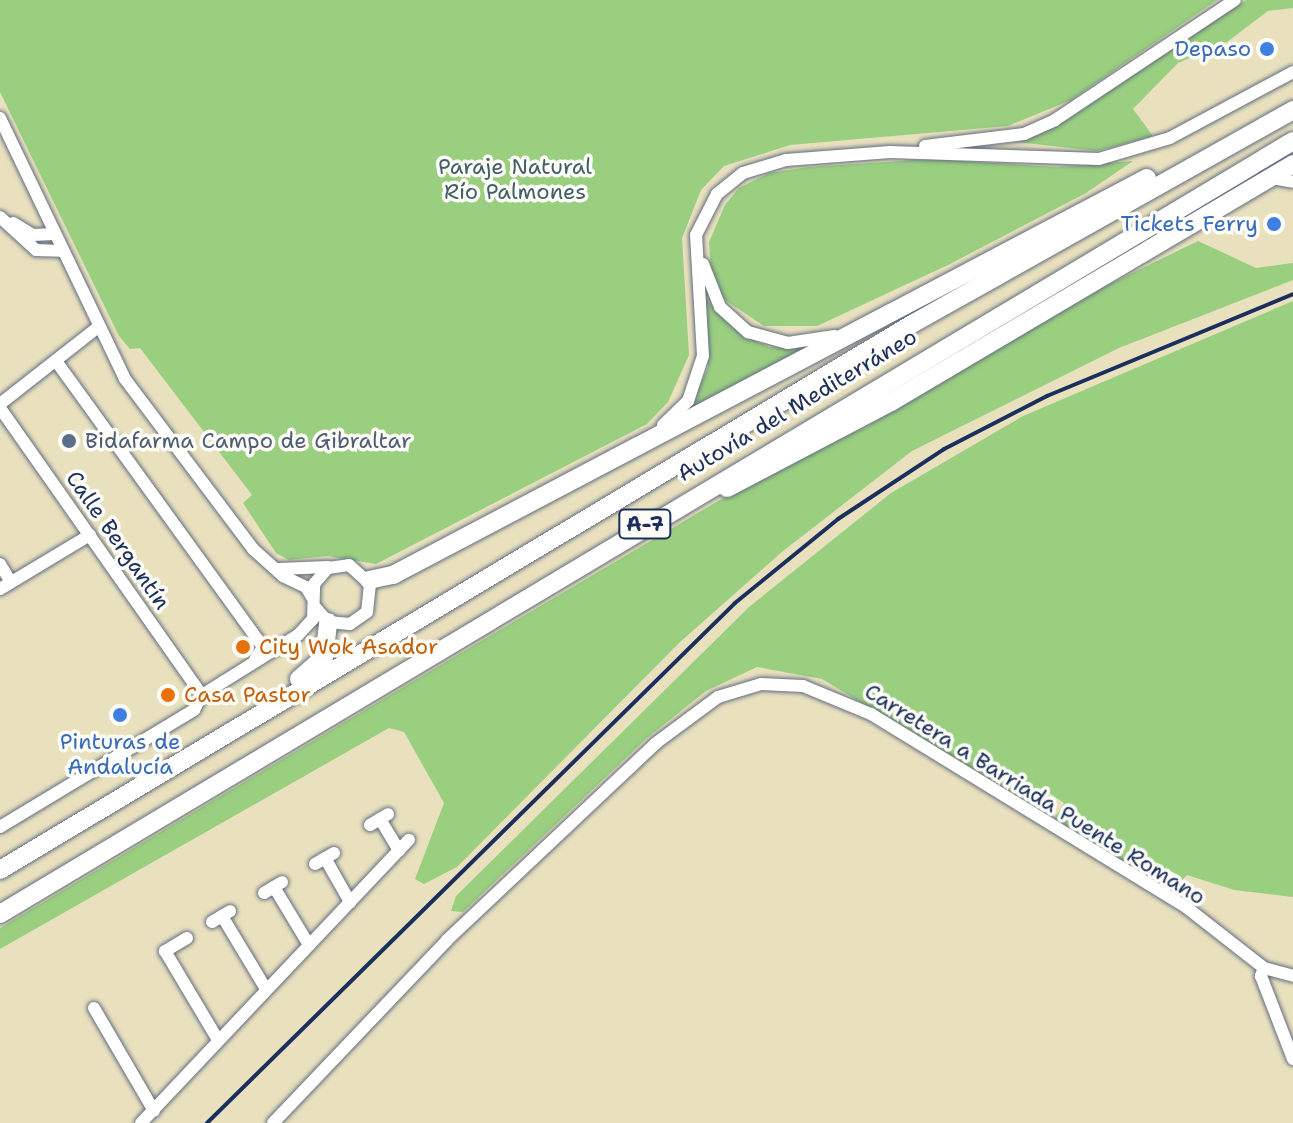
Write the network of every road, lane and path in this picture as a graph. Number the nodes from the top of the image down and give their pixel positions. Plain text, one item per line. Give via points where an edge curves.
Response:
1 (1235, 0) edge
2 (1293, 72) edge
3 (1292, 111) edge
4 (0, 118) edge
5 (1293, 141) edge
6 (890, 152) junction
7 (1293, 164) edge
8 (1271, 178) junction
9 (1293, 182) edge
10 (0, 215) edge
11 (701, 231) junction
12 (54, 234) junction
13 (61, 251) junction
14 (907, 305) junction
15 (97, 328) junction
16 (56, 361) junction
17 (0, 406) edge
18 (630, 448) junction
19 (676, 505) junction
20 (90, 535) junction
21 (0, 564) edge
22 (335, 566) junction
23 (279, 569) junction
24 (369, 580) junction
25 (6, 586) edge
26 (313, 602) junction
27 (328, 622) junction
28 (251, 666) junction
29 (202, 695) junction
30 (234, 730) junction
31 (379, 820) dead end
32 (0, 827) edge
33 (409, 840) dead end
34 (399, 851) junction
35 (324, 858) dead end
36 (0, 870) edge
37 (273, 887) dead end
38 (350, 902) junction
39 (0, 914) edge
40 (221, 916) dead end
41 (187, 938) dead end
42 (309, 945) junction
43 (1264, 968) junction
44 (1293, 976) edge
45 (266, 989) junction
46 (94, 1008) dead end
47 (218, 1040) junction
48 (1293, 1059) edge
49 (154, 1111) junction
50 (141, 1123) edge
51 (273, 1123) edge

1 - 6 street via 1055,120 1010,137
2 - 6 street via 1170,138 1111,157 1067,161
3 - 14 highway via 1264,115
3 - 30 highway, Autovía del Mediterráneo / A-7 via 912,324
4 - 12 street
5 - 19 highway, Autovía del Mediterráneo / A-7
6 - 11 street via 756,167 717,194
7 - 8 highway
8 - 9 street
8 - 19 highway via 891,402 707,499
10 - 12 street via 33,235
10 - 13 street via 36,250
11 - 14 street via 711,293 731,320 768,340 826,339
11 - 18 street via 694,258 705,338 696,383 673,418
12 - 13 street
13 - 15 street
14 - 18 highway
15 - 16 street
15 - 23 street via 125,379 253,549
16 - 17 street
16 - 28 street via 263,647
17 - 20 street, Calle Bergantín
18 - 24 highway via 393,575
19 - 39 highway, Autovía del Mediterráneo / A-7
20 - 25 street
20 - 29 street, Calle Bergantín
21 - 25 street
22 - 23 street
22 - 24 street via 356,568
22 - 26 street via 317,578
23 - 26 street via 306,587
24 - 27 street via 372,598 362,617 342,625
26 - 27 street
26 - 28 street via 313,619 298,635
27 - 30 highway via 328,646 314,670 240,714
28 - 29 street
29 - 32 street via 194,710
30 - 36 highway, Autovía del Mediterráneo / A-7
31 - 34 street
33 - 34 street
34 - 38 street
35 - 38 street
37 - 42 street
38 - 42 street
40 - 45 street
41 - 47 street via 165,951
42 - 45 street
43 - 44 street
43 - 48 street via 1261,976
43 - 51 street, Carretera a Barriada Puente Romano via 1186,907 871,714 803,686 761,684 718,697 656,743 447,940
45 - 47 street
46 - 49 street
47 - 49 street
49 - 50 street

